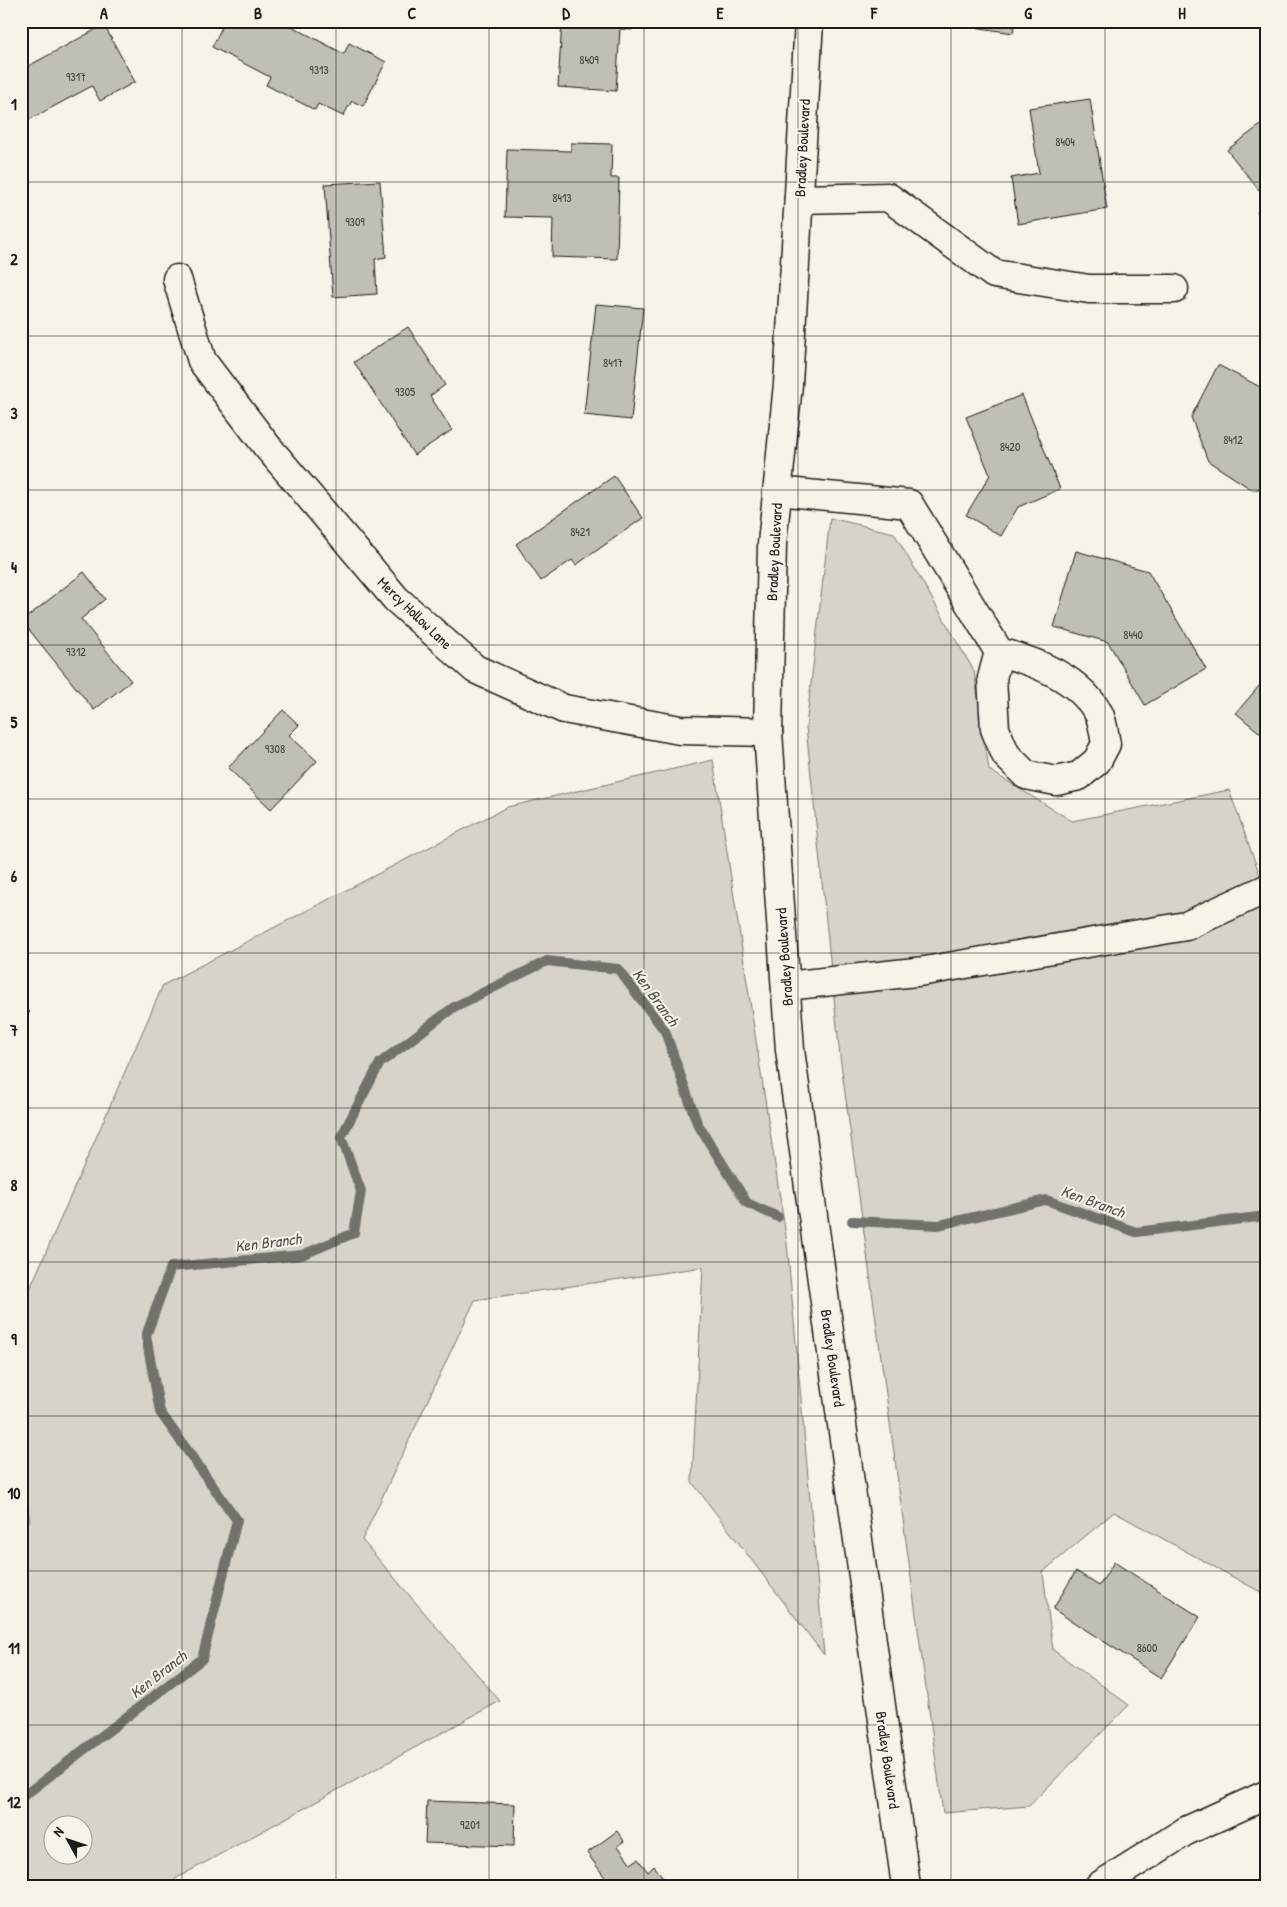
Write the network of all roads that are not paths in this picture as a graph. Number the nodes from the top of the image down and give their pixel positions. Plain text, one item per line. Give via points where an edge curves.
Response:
1 (809, 21) edge
2 (799, 200) junction
3 (176, 279) dead end
4 (1174, 289) dead end
5 (777, 491) junction
6 (999, 652) junction
7 (768, 732) junction
8 (1266, 889) edge
9 (786, 986) junction
10 (1266, 1795) edge
11 (906, 1886) edge
12 (1099, 1886) edge

1 - 2 main road, Bradley Boulevard
2 - 4 main road via 888,197 994,274 1088,289
2 - 5 main road, Bradley Boulevard via 788,384
3 - 7 main road, Mercy Hollow Lane via 202,361 266,445 396,599 475,669 564,709 680,730
5 - 6 main road via 909,504
5 - 7 main road, Bradley Boulevard via 772,544
6 - 6 main road via 1031,660 1064,678 1082,690 1100,715 1106,744 1096,761 1079,776 1056,781 1026,775 1006,755 996,729 993,704 992,678
7 - 9 main road, Bradley Boulevard
8 - 9 main road via 1186,926 925,971
9 - 11 main road, Bradley Boulevard via 794,1079
10 - 12 main road via 1186,1831

